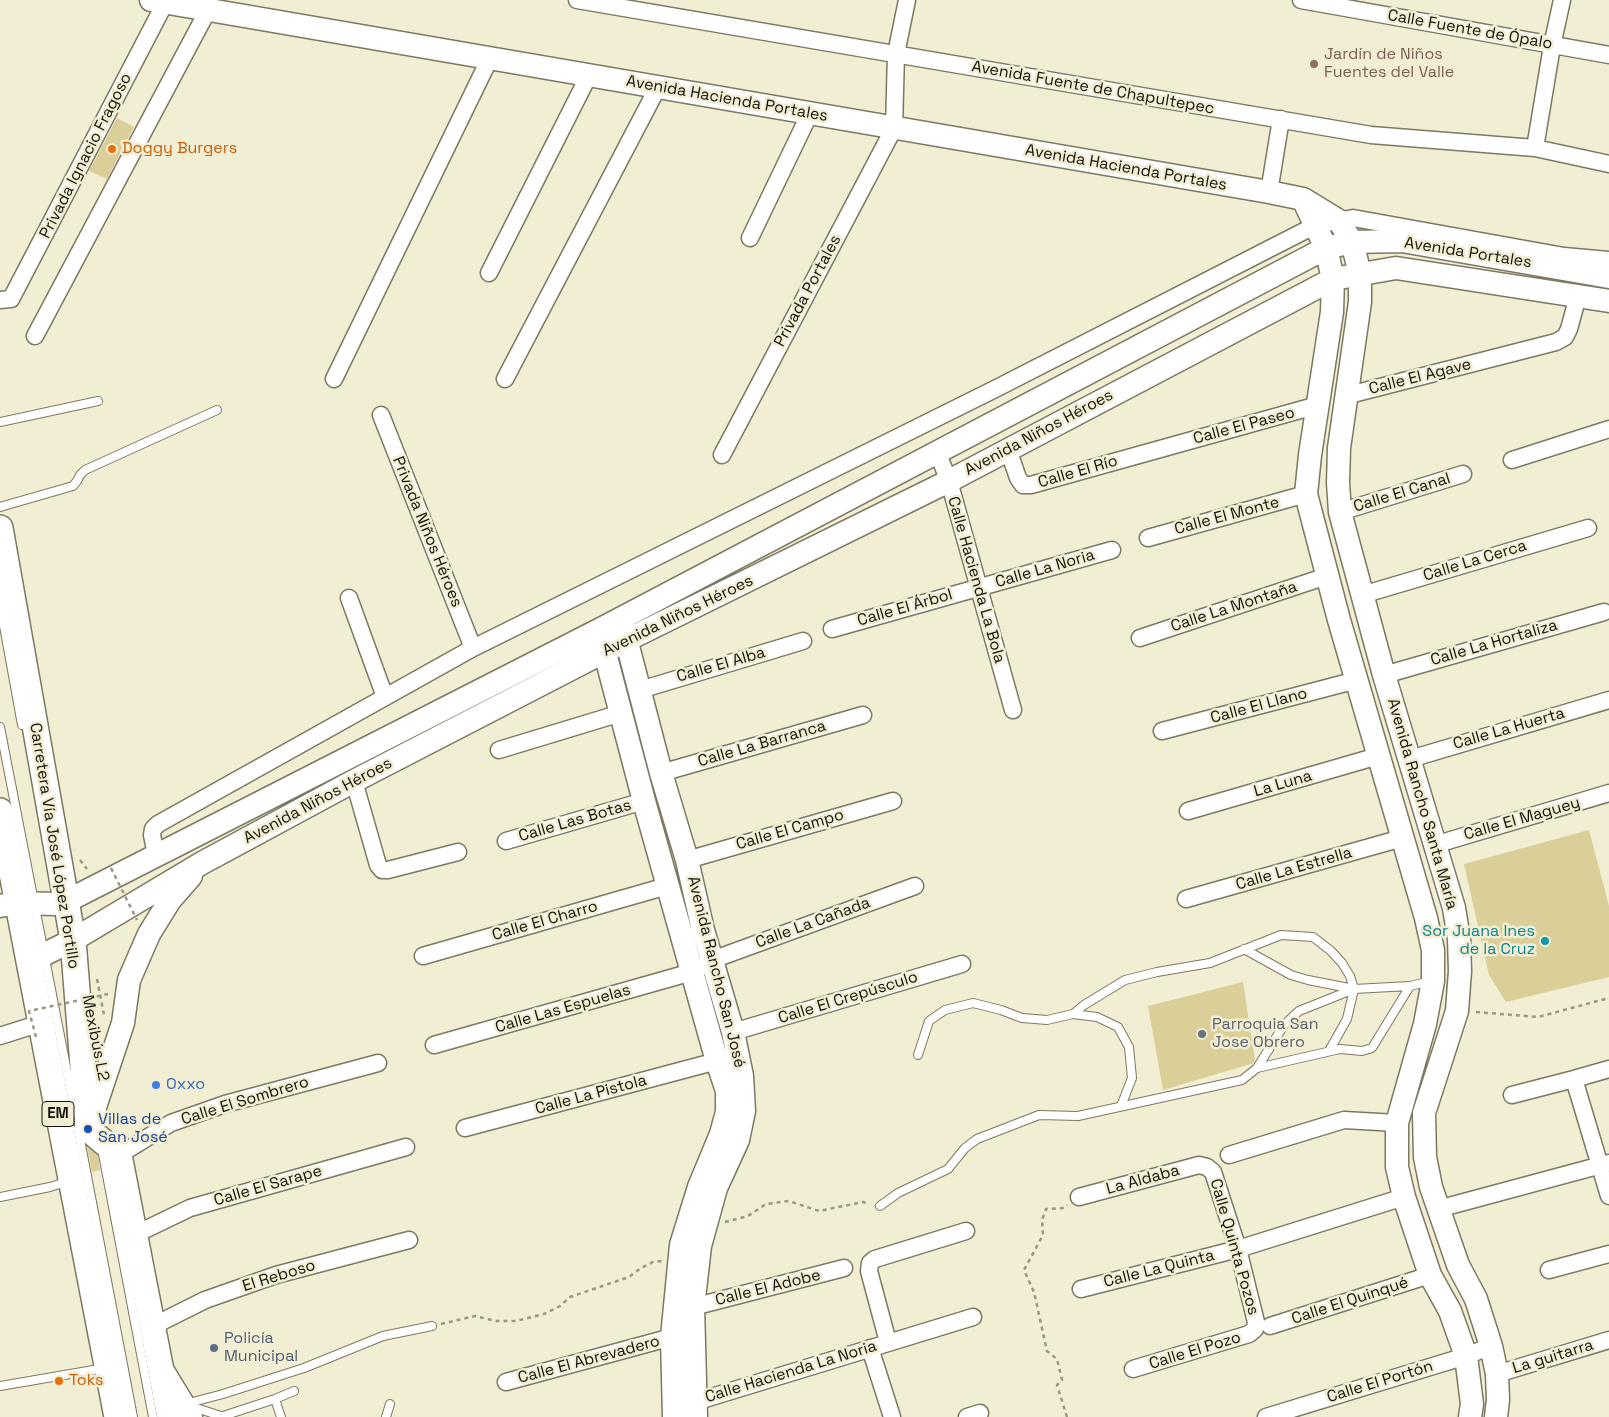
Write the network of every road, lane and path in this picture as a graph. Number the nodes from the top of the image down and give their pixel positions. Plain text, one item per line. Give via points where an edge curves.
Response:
1 (577, 0) edge
2 (907, 0) edge
3 (1301, 0) edge
4 (1562, 0) edge
5 (158, 1) edge
6 (1323, 2) edge
7 (208, 10) junction
8 (1552, 46) junction
9 (896, 54) junction
10 (1609, 55) edge
11 (490, 58) junction
12 (589, 75) junction
13 (658, 87) junction
14 (810, 113) junction
15 (1281, 120) junction
16 (894, 128) junction
17 (1535, 148) junction
18 (1609, 164) edge
19 (1269, 192) junction
20 (1303, 199) junction
21 (1339, 221) junction
22 (1316, 225) junction
23 (750, 238) dead end
24 (1352, 242) junction
25 (1326, 248) junction
26 (1609, 260) edge
27 (488, 272) dead end
28 (1360, 274) junction
29 (1609, 277) edge
30 (1332, 279) junction
31 (1578, 296) junction
32 (0, 300) edge
33 (1609, 301) edge
34 (34, 336) dead end
35 (334, 379) dead end
36 (505, 380) dead end
37 (1345, 396) junction
38 (98, 401) dead end
39 (1318, 405) junction
40 (217, 410) dead end
41 (380, 415) dead end
42 (0, 422) edge
43 (1609, 429) edge
44 (1170, 446) joint
45 (1008, 449) junction
46 (937, 452) junction
47 (722, 454) dead end
48 (1512, 460) dead end
49 (1463, 474) dead end
50 (949, 481) junction
51 (1306, 494) junction
52 (0, 507) edge
53 (1340, 512) junction
54 (0, 528) edge
55 (1588, 528) dead end
56 (1148, 538) dead end
57 (1112, 550) dead end
58 (1327, 576) junction
59 (978, 588) junction
60 (349, 598) dead end
61 (0, 604) edge
62 (1364, 604) junction
63 (1604, 612) dead end
64 (620, 618) junction
65 (1339, 620) junction
66 (832, 628) dead end
67 (599, 630) junction
68 (1140, 638) dead end
69 (627, 640) junction
70 (803, 641) dead end
71 (1376, 646) junction
72 (473, 648) junction
73 (605, 651) junction
74 (1349, 654) junction
75 (1384, 675) junction
76 (1356, 680) junction
77 (640, 690) junction
78 (385, 698) junction
79 (1609, 700) edge
80 (1012, 710) dead end
81 (621, 713) junction
82 (863, 715) dead end
83 (0, 728) edge
84 (23, 730) dead end
85 (1162, 731) dead end
86 (499, 750) dead end
87 (1378, 756) junction
88 (1410, 759) junction
89 (661, 773) junction
90 (354, 781) junction
91 (1609, 793) edge
92 (644, 801) junction
93 (893, 801) dead end
94 (0, 811) edge
95 (1188, 811) dead end
96 (1402, 838) junction
97 (506, 841) dead end
98 (1434, 845) junction
99 (458, 852) dead end
100 (156, 856) junction
101 (687, 860) junction
102 (202, 863) junction
103 (112, 868) dead end
104 (667, 886) junction
105 (915, 886) dead end
106 (1186, 899) dead end
107 (40, 904) edge
108 (138, 920) dead end
109 (1244, 949) junction
110 (58, 952) junction
111 (422, 956) dead end
112 (712, 960) junction
113 (962, 964) dead end
114 (96, 972) dead end
115 (692, 972) junction
116 (1433, 981) junction
117 (1410, 986) junction
118 (1354, 989) junction
119 (108, 994) dead end
120 (1609, 998) edge
121 (1458, 1011) junction
122 (1073, 1014) junction
123 (105, 1020) dead end
124 (39, 1030) junction
125 (733, 1032) junction
126 (0, 1036) edge
127 (434, 1045) dead end
128 (1329, 1052) junction
129 (918, 1055) dead end
130 (717, 1061) junction
131 (378, 1063) dead end
132 (1257, 1068) junction
133 (1609, 1069) edge
134 (1574, 1079) junction
135 (1512, 1095) dead end
136 (1121, 1106) junction
137 (1397, 1123) junction
138 (465, 1128) dead end
139 (88, 1129) junction
140 (406, 1147) dead end
141 (119, 1155) junction
142 (1229, 1155) dead end
143 (1605, 1165) edge
144 (1207, 1167) joint
145 (70, 1181) junction
146 (1609, 1196) edge
147 (0, 1197) edge
148 (1079, 1197) joint
149 (1404, 1197) junction
150 (880, 1206) joint
151 (1438, 1209) junction
152 (706, 1224) junction
153 (966, 1230) dead end
154 (134, 1235) junction
155 (409, 1240) dead end
156 (1238, 1249) junction
157 (1609, 1254) edge
158 (679, 1260) junction
159 (844, 1268) dead end
160 (1549, 1270) dead end
161 (1430, 1275) junction
162 (1081, 1289) dead end
163 (693, 1307) junction
164 (1480, 1309) junction
165 (973, 1317) dead end
166 (1452, 1318) junction
167 (153, 1326) junction
168 (432, 1326) joint
169 (1263, 1328) junction
170 (672, 1337) junction
171 (1609, 1340) edge
172 (888, 1342) junction
173 (1491, 1346) junction
174 (870, 1348) junction
175 (1466, 1356) junction
176 (107, 1368) junction
177 (1132, 1369) dead end
178 (1497, 1374) junction
179 (506, 1382) dead end
180 (0, 1386) edge
181 (294, 1390) dead end
182 (275, 1399) junction
183 (390, 1404) dead end
184 (695, 1410) edge
185 (181, 1413) edge
186 (223, 1416) edge
187 (117, 1417) edge
188 (133, 1417) edge
189 (153, 1417) edge
190 (280, 1417) edge
191 (386, 1417) edge
192 (674, 1417) edge
193 (892, 1417) edge
194 (1067, 1417) edge
195 (1266, 1417) edge
196 (1470, 1417) edge
197 (1496, 1417) edge

1 - 9 street, Avenida Fuente de Chapultepec
2 - 9 street
3 - 6 street, Calle Fuente de Ópalo
4 - 8 street
5 - 7 main road, Avenida Hacienda Portales
5 - 32 street, Privada Ignacio Fragoso via 11,299
6 - 8 street, Calle Fuente de Ópalo
7 - 11 main road, Avenida Hacienda Portales
7 - 34 street
8 - 10 street, Calle Fuente de Ópalo
8 - 17 street
9 - 15 street, Avenida Fuente de Chapultepec
9 - 16 street
11 - 12 main road, Avenida Hacienda Portales
11 - 35 street
12 - 13 main road, Avenida Hacienda Portales
12 - 27 street
13 - 14 main road, Avenida Hacienda Portales
13 - 36 street
14 - 16 main road, Avenida Hacienda Portales
14 - 23 street
15 - 17 street, Avenida Fuente de Chapultepec via 1371,135
15 - 19 street
16 - 19 main road, Avenida Hacienda Portales
16 - 47 street, Privada Portales
17 - 18 street, Avenida Fuente de Chapultepec
19 - 20 main road, Avenida Hacienda Portales
20 - 21 main road, Avenida Hacienda Portales
20 - 22 main road
21 - 22 street
21 - 24 main road, Avenida Hacienda Portales
21 - 26 street via 1353,218 1564,256
22 - 25 main road
22 - 72 street
24 - 25 main road, Avenida Portales
24 - 28 main road, Avenida Rancho Santa María
24 - 29 main road, Avenida Portales via 1402,241
25 - 30 main road, Avenida Rancho Santa María
25 - 46 main road, Avenida Niños Héroes
28 - 30 main road, Avenida Portales
28 - 31 main road, Avenida Portales via 1396,268
28 - 37 main road, Avenida Rancho Santa María via 1360,302
30 - 39 main road, Avenida Rancho Santa María via 1332,312
30 - 45 main road, Avenida Niños Héroes
31 - 33 main road, Avenida Portales
31 - 37 street, Calle El Agave via 1569,329 1565,337 1556,342
37 - 53 main road, Avenida Rancho Santa María via 1339,448
38 - 42 lane
39 - 44 street, Calle El Paseo
39 - 51 main road, Avenida Rancho Santa María
40 - 52 lane via 85,470 73,486
41 - 72 street, Privada Niños Héroes
43 - 48 street
44 - 45 street, Calle El Río via 1031,485 1023,485 1018,478
45 - 50 main road, Avenida Niños Héroes
46 - 50 street, Calle Hacienda La Bola
46 - 64 main road, Avenida Niños Héroes
49 - 53 street, Calle El Canal
50 - 59 street, Calle Hacienda La Bola
50 - 69 main road, Avenida Niños Héroes
51 - 56 street, Calle El Monte
51 - 58 main road, Avenida Rancho Santa María
53 - 62 main road, Avenida Rancho Santa María
54 - 107 main road, Carretera Vía José López Portillo / EM
55 - 62 street, Calle La Cerca
57 - 59 street, Calle La Noria
58 - 65 main road, Avenida Rancho Santa María
58 - 68 street, Calle La Montaña
59 - 66 street, Calle El Árbol
59 - 80 street, Calle Hacienda La Bola
60 - 78 street
61 - 84 lane
62 - 65 main road
62 - 71 main road, Avenida Rancho Santa María
63 - 75 street, Calle La Hortaliza
64 - 67 main road, Avenida Niños Héroes
64 - 69 main road, Avenida Rancho San José
65 - 74 main road, Avenida Rancho Santa María
67 - 73 main road, Avenida Rancho San José
67 - 100 main road, Avenida Niños Héroes
69 - 73 main road, Avenida Niños Héroes
69 - 77 main road, Avenida Rancho San José
70 - 77 street, Calle El Alba
71 - 74 main road
71 - 75 main road, Avenida Rancho Santa María
72 - 78 street
73 - 81 main road, Avenida Rancho San José
73 - 90 main road, Avenida Niños Héroes
74 - 76 main road, Avenida Rancho Santa María
75 - 88 main road, Avenida Rancho Santa María
76 - 85 street, Calle El Llano
76 - 87 main road, Avenida Rancho Santa María
77 - 89 main road, Avenida Rancho San José
78 - 100 street via 158,824 152,836
79 - 88 street, Calle La Huerta
81 - 86 street
81 - 92 main road, Avenida Rancho San José
82 - 89 street, Calle La Barranca
83 - 107 lane
87 - 95 street, La Luna
87 - 96 main road, Avenida Rancho Santa María
88 - 98 main road, Avenida Rancho Santa María
89 - 101 main road, Avenida Rancho San José
90 - 99 street via 382,870
90 - 102 main road, Avenida Niños Héroes
91 - 98 street, Calle El Maguey
92 - 97 street, Calle Las Botas
92 - 104 main road, Avenida Rancho San José
93 - 101 street, Calle El Campo
94 - 107 main road, Carretera Vía José López Portillo / EM
96 - 106 street, Calle La Estrella
96 - 116 main road, Avenida Rancho Santa María via 1433,950
98 - 121 main road, Avenida Rancho Santa María via 1454,908 1459,940
100 - 107 main road, Avenida Niños Héroes
101 - 112 main road, Avenida Rancho San José
102 - 110 main road, Avenida Niños Héroes
102 - 139 main road via 170,900 149,934 128,980 123,1023
103 - 108 path, bridge
104 - 111 street, Calle El Charro
104 - 115 main road, Avenida Rancho San José
105 - 112 street, Calle La Cañada
107 - 110 main road, Carretera Vía José López Portillo / EM
107 - 110 main road, Carretera Vía José López Portillo / EM
109 - 118 lane via 1291,975
109 - 118 lane via 1281,935 1313,937 1342,963
109 - 122 lane via 1210,963 1125,980
110 - 124 main road, Carretera Vía José López Portillo / EM
110 - 139 main road, Carretera Vía José López Portillo / EM
110 - 188 lane, Mexibús L2
110 - 189 lane, Mexibús L2
112 - 115 street, Calle La Cañada
112 - 125 main road, Avenida Rancho San José
113 - 125 street, Calle El Crepúsculo
114 - 123 path
115 - 127 street, Calle Las Espuelas
115 - 130 main road, Avenida Rancho San José
116 - 117 lane
116 - 137 main road, Avenida Rancho Santa María via 1425,1024
117 - 118 lane
117 - 128 lane via 1372,1048
118 - 128 lane via 1347,1019
118 - 132 lane via 1299,1011 1284,1025
119 - 124 path, bridge via 29,1012
120 - 121 path via 1538,1017
121 - 151 main road, Avenida Rancho Santa María via 1424,1114 1425,1158
122 - 129 lane via 1047,1020 1022,1018 973,1003 945,1010 929,1021
122 - 136 lane via 1097,1017 1118,1027 1129,1047 1132,1078
124 - 126 street
124 - 145 main road, Carretera Vía José López Portillo / EM
125 - 152 main road, Avenida Rancho San José via 742,1076 744,1111 738,1140 716,1188
128 - 132 lane
130 - 138 street, Calle La Pistola
130 - 158 main road, Avenida Rancho San José via 727,1091 727,1112 699,1187
131 - 141 street, Calle El Sombrero via 207,1110 171,1123
132 - 136 lane via 1242,1080
133 - 134 street
134 - 135 street
134 - 143 street
136 - 150 lane via 1078,1116 1039,1115 977,1139 948,1169 898,1193
137 - 142 street via 1344,1120
137 - 149 main road, Avenida Rancho Santa María via 1397,1167
139 - 141 main road, EM
140 - 154 street, Calle El Sarape via 190,1208
141 - 154 main road
143 - 146 street
143 - 151 street
144 - 148 street, La Aldaba via 1199,1165
144 - 156 street, Calle Quinta Pozos via 1213,1172
145 - 147 lane
145 - 176 main road, Carretera Vía José López Portillo / EM
148 - 194 path via 1064,1208 1046,1209 1042,1220 1043,1235 1024,1270 1034,1292 1047,1351 1057,1358 1062,1380 1057,1385
149 - 156 street, Calle La Quinta
149 - 161 main road, Avenida Rancho Santa María
150 - 152 path via 863,1202 819,1211 789,1201 766,1204 748,1216
151 - 164 main road, Avenida Rancho Santa María via 1458,1265
152 - 163 main road, Avenida Rancho San José via 700,1246
153 - 172 street via 870,1263 869,1271
154 - 167 main road
155 - 167 street, El Reboso via 276,1275 205,1300
156 - 162 street, Calle La Quinta
156 - 169 street, Calle Quinta Pozos via 1256,1322
157 - 160 street
158 - 168 path via 653,1262 629,1277 570,1297 544,1314 516,1321 475,1316
158 - 170 main road, Avenida Rancho San José
159 - 163 street, Calle El Adobe
161 - 166 main road, Avenida Rancho Santa María
161 - 169 street, Calle El Quinqué
163 - 184 main road, Avenida Rancho San José
164 - 166 main road
164 - 173 main road, Avenida Rancho Santa María
165 - 172 street, Calle Hacienda La Noria
166 - 175 main road, Avenida Rancho Santa María
167 - 185 main road via 160,1365
168 - 185 lane via 383,1336 304,1368 223,1394
169 - 177 street, Calle El Pozo
170 - 179 street, Calle El Abrevadero
170 - 192 main road, Avenida Rancho San José
171 - 178 street, La guitarra
172 - 174 street, Calle Hacienda La Noria
173 - 175 street, Calle El Portón
173 - 178 main road, Avenida Rancho Santa María
174 - 184 street, Calle Hacienda La Noria
174 - 193 street
175 - 195 street, Calle El Portón
175 - 196 main road, Avenida Rancho Santa María via 1472,1404
176 - 180 lane
176 - 187 main road, Carretera Vía José López Portillo / EM
178 - 197 main road, Avenida Rancho Santa María
181 - 182 lane
182 - 186 lane
182 - 190 lane
183 - 191 lane
185 - 186 lane

